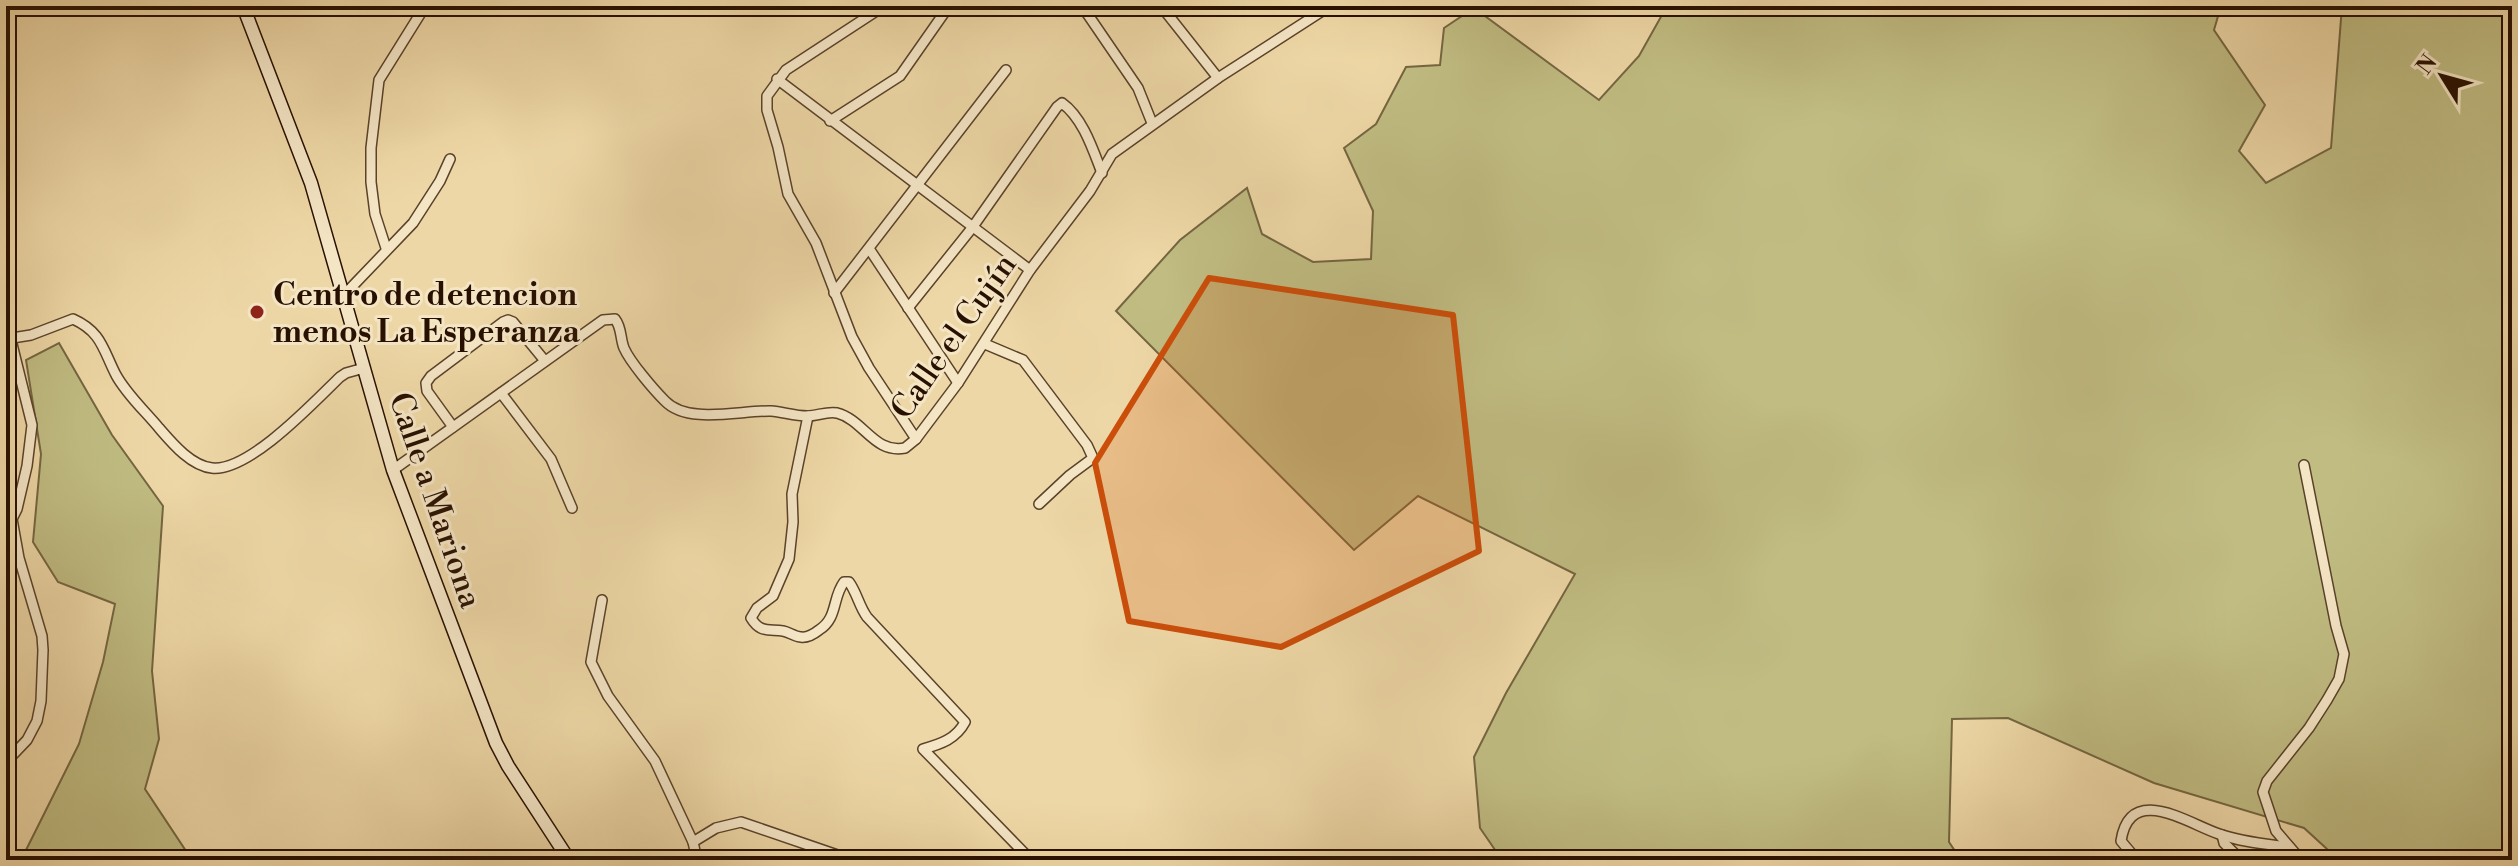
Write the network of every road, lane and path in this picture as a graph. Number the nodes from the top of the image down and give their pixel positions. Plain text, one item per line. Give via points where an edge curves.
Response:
1 (243, 6) edge
2 (884, 6) edge
3 (949, 6) edge
4 (1082, 6) edge
5 (1161, 6) edge
6 (1330, 6) edge
7 (422, 11) dead end
8 (1006, 70) dead end
9 (1218, 78) junction
10 (777, 79) junction
11 (830, 121) junction
12 (1152, 123) junction
13 (450, 159) dead end
14 (1102, 173) junction
15 (918, 186) junction
16 (972, 228) junction
17 (386, 248) junction
18 (870, 250) junction
19 (1030, 270) junction
20 (834, 293) junction
21 (345, 294) junction
22 (908, 308) junction
23 (9, 339) edge
24 (985, 344) junction
25 (545, 361) junction
26 (364, 368) junction
27 (958, 383) junction
28 (501, 393) junction
29 (808, 416) junction
30 (453, 427) junction
31 (916, 439) junction
32 (2304, 465) dead end
33 (393, 470) junction
34 (1039, 504) dead end
35 (572, 508) dead end
36 (602, 600) dead end
37 (6, 762) edge
38 (2222, 835) junction
39 (693, 842) junction
40 (2289, 848) junction
41 (569, 860) edge
42 (697, 860) edge
43 (852, 860) edge
44 (1031, 860) edge
45 (2137, 860) edge
46 (2241, 860) edge
47 (2301, 860) edge

1 - 21 main road, Calle a Mariona via 311,183
2 - 10 street
3 - 11 street via 900,76
4 - 12 street via 1138,88
5 - 9 street
6 - 9 street, Calle el Cujín
7 - 17 street via 379,80 371,182
8 - 15 street
9 - 12 street, Calle el Cujín
10 - 11 street
10 - 20 street via 767,96 767,110 788,194 816,243
11 - 15 street
12 - 14 street, Calle el Cujín via 1112,154
13 - 17 street via 413,223
14 - 16 street via 1087,136 1062,103
14 - 19 street, Calle el Cujín
15 - 16 street
15 - 18 street
16 - 19 street
16 - 22 street
17 - 21 street
18 - 20 street
18 - 22 street
19 - 24 street, Calle el Cujín
20 - 31 street via 869,368
21 - 26 main road, Calle a Mariona
22 - 27 street
23 - 26 street via 73,319 87,325 126,390 176,447 211,469 258,451 340,377
23 - 37 street via 32,425 12,519 43,650 37,721
24 - 27 street, Calle el Cujín
24 - 34 street via 1023,360 1093,458
25 - 28 street, Calle el Cujín
25 - 29 street, Calle el Cujín via 603,320 615,319 625,348 674,409 708,415 770,411
25 - 30 street via 513,322 503,322 426,383
26 - 33 main road, Calle a Mariona
27 - 31 street, Calle el Cujín
28 - 30 street, Calle el Cujín
28 - 35 street via 551,459
29 - 31 street, Calle el Cujín via 841,414 892,449 905,448
29 - 44 street via 792,494 789,559 773,596 751,618 767,632 811,635 828,625 838,590 849,582 867,617 965,722 945,743 923,749
30 - 33 street, Calle el Cujín
32 - 40 street via 2344,654 2327,700 2263,792 2276,831
33 - 41 main road, Calle a Mariona via 496,743
36 - 39 street via 591,662 608,696 655,761
38 - 40 street
38 - 45 street via 2156,810 2139,811 2130,818 2121,841
38 - 46 street
39 - 42 street
39 - 43 street via 716,828 741,822
40 - 47 street

